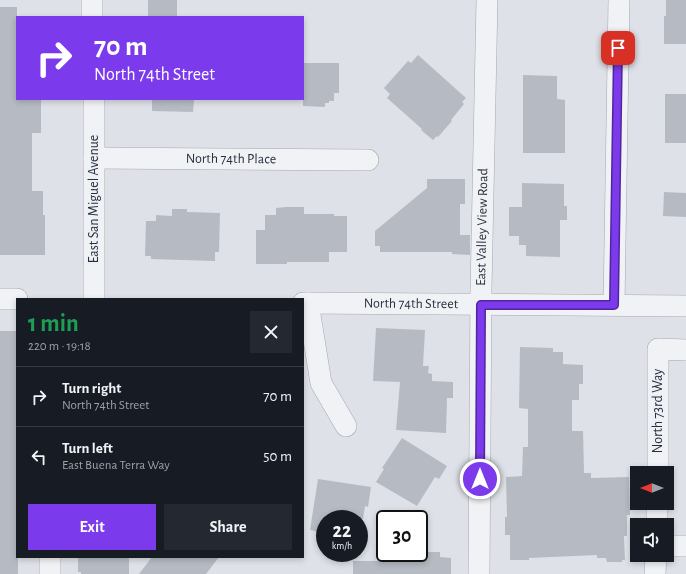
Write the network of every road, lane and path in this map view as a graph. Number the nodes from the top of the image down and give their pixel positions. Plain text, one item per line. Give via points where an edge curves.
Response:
1 (92, 0) edge
2 (487, 0) edge
3 (619, 0) edge
4 (92, 16) edge
5 (94, 100) edge
6 (94, 158) junction
7 (368, 160) dead end
8 (94, 298) edge
9 (0, 299) edge
10 (16, 299) edge
11 (306, 303) edge
12 (481, 305) junction
13 (614, 305) junction
14 (686, 306) edge
15 (686, 350) edge
16 (346, 426) dead end
17 (658, 466) edge
18 (674, 546) edge
19 (686, 546) edge
20 (50, 558) edge
21 (656, 562) edge
22 (50, 574) edge
23 (479, 574) edge
24 (655, 574) edge

1 - 4 street
2 - 12 street, East Valley View Road
3 - 13 street
5 - 6 street, East San Miguel Avenue
6 - 7 street, North 74th Place
6 - 8 street, East San Miguel Avenue
9 - 10 street
11 - 12 street, North 74th Street
11 - 16 street via 321,383
12 - 13 street, North 74th Street
12 - 23 street, East Valley View Road
13 - 14 street, North 74th Street
15 - 17 street, North 73rd Way via 658,349
18 - 19 street
20 - 22 street
21 - 24 street

